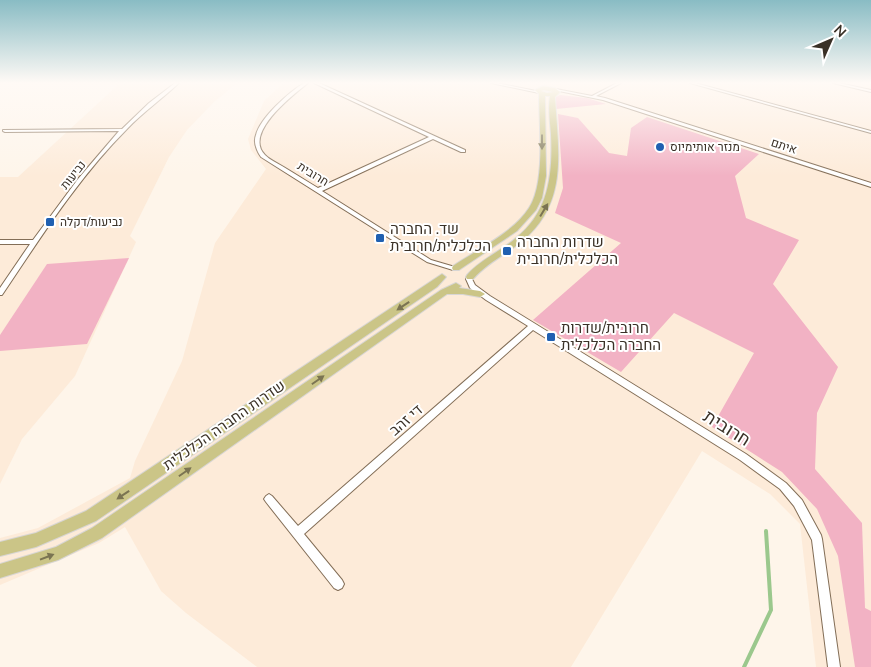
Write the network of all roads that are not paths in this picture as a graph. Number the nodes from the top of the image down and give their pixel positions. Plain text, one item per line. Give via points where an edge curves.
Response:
1 (139, 114) edge
2 (273, 114) edge
3 (383, 114) edge
4 (542, 114) edge
5 (552, 114) edge
6 (650, 114) edge
7 (806, 114) edge
8 (123, 130) junction
9 (5, 131) dead end
10 (871, 132) edge
11 (433, 137) junction
12 (463, 150) dead end
13 (871, 185) edge
14 (317, 191) junction
15 (0, 242) edge
16 (33, 242) junction
17 (429, 261) junction
18 (454, 268) junction
19 (442, 276) junction
20 (469, 278) junction
21 (458, 286) junction
22 (0, 293) edge
23 (484, 296) junction
24 (436, 297) junction
25 (533, 326) junction
26 (269, 499) dead end
27 (297, 534) junction
28 (0, 549) edge
29 (0, 571) edge
30 (338, 584) dead end
31 (834, 667) edge

1 - 8 street, נביעות
2 - 14 street, חרובית via 257,140 260,151 268,161
3 - 11 street
4 -> 18 main road via 543,176 532,210 514,229
20 -> 5 main road via 525,234 544,213 554,177
6 - 13 street, איתם
7 - 10 street
8 - 9 street
8 - 16 street, נביעות
11 - 12 street
11 - 14 street
14 - 17 street, חרובית
15 - 16 street
16 - 22 street, נביעות
17 - 18 street, חרובית
17 - 19 street, חרובית
18 - 19 main road, שדרות החברה הכלכלית via 446,270
18 - 20 main road via 467,272
19 - 21 main road via 445,282
19 -> 28 main road, שדרות החברה הכלכלית via 426,290 91,516 44,537
20 - 21 main road, שדרות החברה הכלכלית
20 - 23 street, חרובית via 472,286
21 - 23 street, חרובית
21 - 24 main road, שדרות החברה הכלכלית
23 - 24 main road via 457,291
23 - 25 street, חרובית
29 -> 24 main road, שדרות החברה הכלכלית via 58,552 97,533
25 - 27 street, די זהב
25 - 31 street, חרובית via 743,457 783,486 798,503 816,539
26 - 27 street
27 - 30 street

